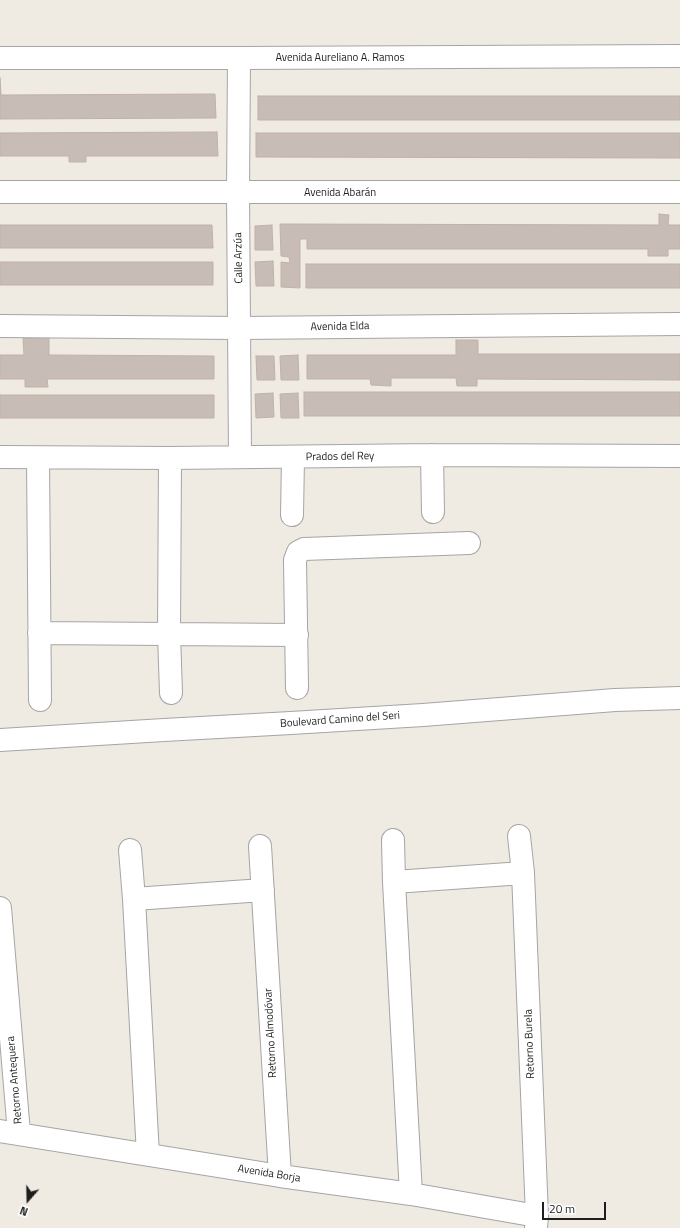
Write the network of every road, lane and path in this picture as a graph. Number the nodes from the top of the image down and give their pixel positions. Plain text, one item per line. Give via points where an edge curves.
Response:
1 (680, 56) edge
2 (0, 58) edge
3 (239, 58) junction
4 (0, 192) edge
5 (680, 192) edge
6 (238, 193) junction
7 (680, 324) edge
8 (0, 326) edge
9 (239, 328) junction
10 (432, 455) junction
11 (680, 456) edge
12 (0, 457) edge
13 (240, 457) junction
14 (38, 458) junction
15 (170, 458) junction
16 (293, 458) junction
17 (432, 512) dead end
18 (292, 515) dead end
19 (469, 543) dead end
20 (39, 633) junction
21 (169, 634) junction
22 (297, 635) junction
23 (297, 688) dead end
24 (171, 693) dead end
25 (680, 698) edge
26 (40, 700) dead end
27 (0, 740) edge
28 (519, 836) dead end
29 (393, 840) dead end
30 (260, 846) dead end
31 (130, 850) dead end
32 (523, 873) junction
33 (394, 882) junction
34 (263, 890) junction
35 (134, 899) junction
36 (0, 908) edge
37 (10, 1132) edge
38 (148, 1154) junction
39 (280, 1176) junction
40 (411, 1194) junction
41 (536, 1222) edge

1 - 3 street, Avenida Aureliano A. Ramos
2 - 3 street, Avenida Aureliano A. Ramos
3 - 6 street, Calle Arzúa
4 - 6 street, Avenida Abarán
5 - 6 street, Avenida Abarán
6 - 9 street, Calle Arzúa
7 - 9 street, Avenida Elda
8 - 9 street, Avenida Elda
9 - 13 street, Calle Arzúa
10 - 11 street, Prados del Rey
10 - 16 street, Prados del Rey
10 - 17 street
12 - 14 street, Prados del Rey
13 - 15 street, Prados del Rey
13 - 16 street, Prados del Rey
14 - 15 street, Prados del Rey
14 - 20 street
15 - 21 street
16 - 18 street
19 - 22 street via 304,549 298,552 295,560
20 - 21 street
20 - 26 street
21 - 22 street
21 - 24 street
22 - 23 street
25 - 27 street, Boulevard Camino del Seri via 615,700 423,715
28 - 32 street, Retorno Burela
29 - 33 street
30 - 34 street, Retorno Almodóvar
31 - 35 street
32 - 33 street
32 - 41 street, Retorno Burela
33 - 40 street
34 - 35 street
34 - 39 street, Retorno Almodóvar
35 - 38 street
36 - 37 street, Retorno Antequera
37 - 38 street, Avenida Borja
38 - 39 street, Avenida Borja
39 - 40 street, Avenida Borja
40 - 41 street, Avenida Borja

